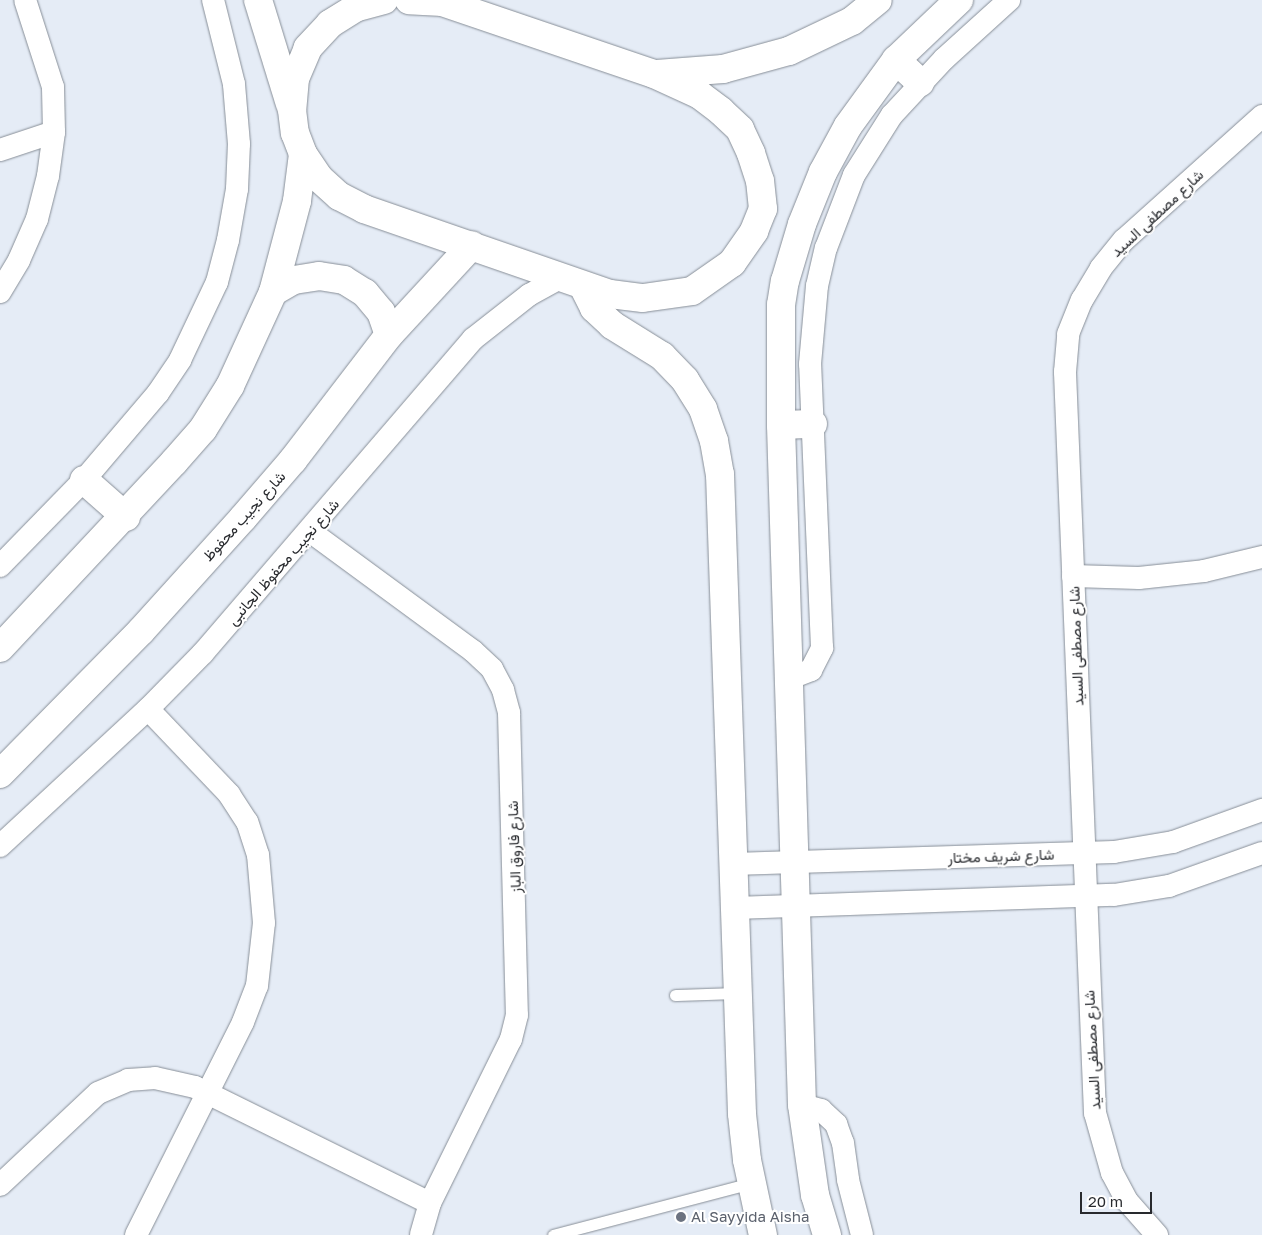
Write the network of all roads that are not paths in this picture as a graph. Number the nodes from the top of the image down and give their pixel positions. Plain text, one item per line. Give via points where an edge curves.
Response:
1 (25, 0) edge
2 (212, 0) edge
3 (258, 0) edge
4 (384, 0) edge
5 (409, 0) edge
6 (878, 0) edge
7 (959, 0) edge
8 (1009, 0) edge
9 (441, 1) edge
10 (896, 60) junction
11 (654, 74) junction
12 (920, 82) junction
13 (292, 110) junction
14 (1262, 116) edge
15 (54, 132) junction
16 (0, 150) edge
17 (303, 154) junction
18 (763, 209) junction
19 (802, 224) junction
20 (472, 245) junction
21 (572, 281) junction
22 (0, 292) edge
23 (273, 292) junction
24 (389, 335) junction
25 (813, 424) junction
26 (781, 425) junction
27 (84, 480) junction
28 (126, 517) junction
29 (311, 532) junction
30 (1262, 557) edge
31 (0, 566) edge
32 (1073, 576) junction
33 (0, 648) edge
34 (788, 679) junction
35 (148, 709) junction
36 (0, 774) edge
37 (1262, 810) edge
38 (0, 846) edge
39 (1262, 852) edge
40 (1084, 853) junction
41 (794, 862) junction
42 (733, 864) junction
43 (1086, 897) junction
44 (795, 906) junction
45 (735, 908) junction
46 (738, 993) junction
47 (675, 995) dead end
48 (207, 1094) junction
49 (802, 1104) junction
50 (751, 1183) junction
51 (0, 1185) edge
52 (430, 1203) junction
53 (136, 1235) edge
54 (421, 1235) edge
55 (553, 1235) edge
56 (763, 1235) edge
57 (827, 1235) edge
58 (862, 1235) edge
59 (1158, 1235) edge

1 - 15 street via 53,87
2 - 27 street via 234,84 239,144 237,189 217,282 180,360 158,393
3 - 13 street
4 - 13 street via 358,7 330,24 308,48 295,78
5 - 9 street
6 - 11 street via 852,21 790,52 723,69
7 - 10 street
8 - 12 street
9 - 11 street
10 - 12 street
10 - 19 street via 848,126 823,172
11 - 18 street via 700,95 740,129 760,181
12 - 25 street via 892,115 854,175 826,248 812,325
13 - 17 street via 295,133
14 - 32 street, شارع مصطفى السيد via 1124,240 1101,268 1082,300 1068,334 1065,372
15 - 16 street
15 - 22 street via 48,176 37,219
17 - 20 street via 318,178 339,196 364,209
17 - 23 street via 297,201
18 - 19 street
18 - 21 street via 754,231 732,263 692,291 643,298
19 - 26 street via 781,305
20 - 21 street
20 - 24 street, شارع نجيب محفوظ
21 - 29 street, شارع نجيب محفوظ الجانبى via 522,300 473,339
21 - 42 street via 612,325 662,356 685,380 702,409 714,441 720,474
23 - 24 street via 303,278 319,276 344,280 365,293 381,312
23 - 28 street via 230,386 203,429
24 - 36 street, شارع نجيب محفوظ via 293,460 243,518 141,631
25 - 26 street
25 - 34 street via 822,648 811,670
26 - 34 street
27 - 28 street
27 - 31 street
28 - 33 street
29 - 35 street, شارع نجيب محفوظ الجانبى
29 - 52 street, شارع فاروق الباز via 474,651 492,670 503,690 509,713 517,1015 511,1039
30 - 32 street via 1204,571 1139,578
32 - 40 street, شارع مصطفى السيد
34 - 41 street
35 - 38 street, شارع نجيب محفوظ الجانبى
35 - 48 street via 228,794 247,822 258,855 264,923 257,986
37 - 40 street, شارع شريف مختار via 1173,842
39 - 43 street via 1169,886
40 - 41 street, شارع شريف مختار
40 - 43 street, شارع مصطفى السيد
41 - 42 street, شارع شريف مختار
41 - 44 street
42 - 45 street
43 - 44 street
43 - 59 street, شارع مصطفى السيد via 1094,1112 1101,1143 1127,1201
44 - 45 street
44 - 49 street
45 - 46 street
46 - 47 lane
46 - 50 street via 742,1114
48 - 51 street via 182,1083 155,1078 112,1086 98,1093
48 - 52 street
48 - 53 street
49 - 57 street via 815,1195
49 - 58 street via 821,1110 836,1124 843,1142 848,1180
50 - 55 lane
50 - 56 street
52 - 54 street, شارع فاروق الباز

